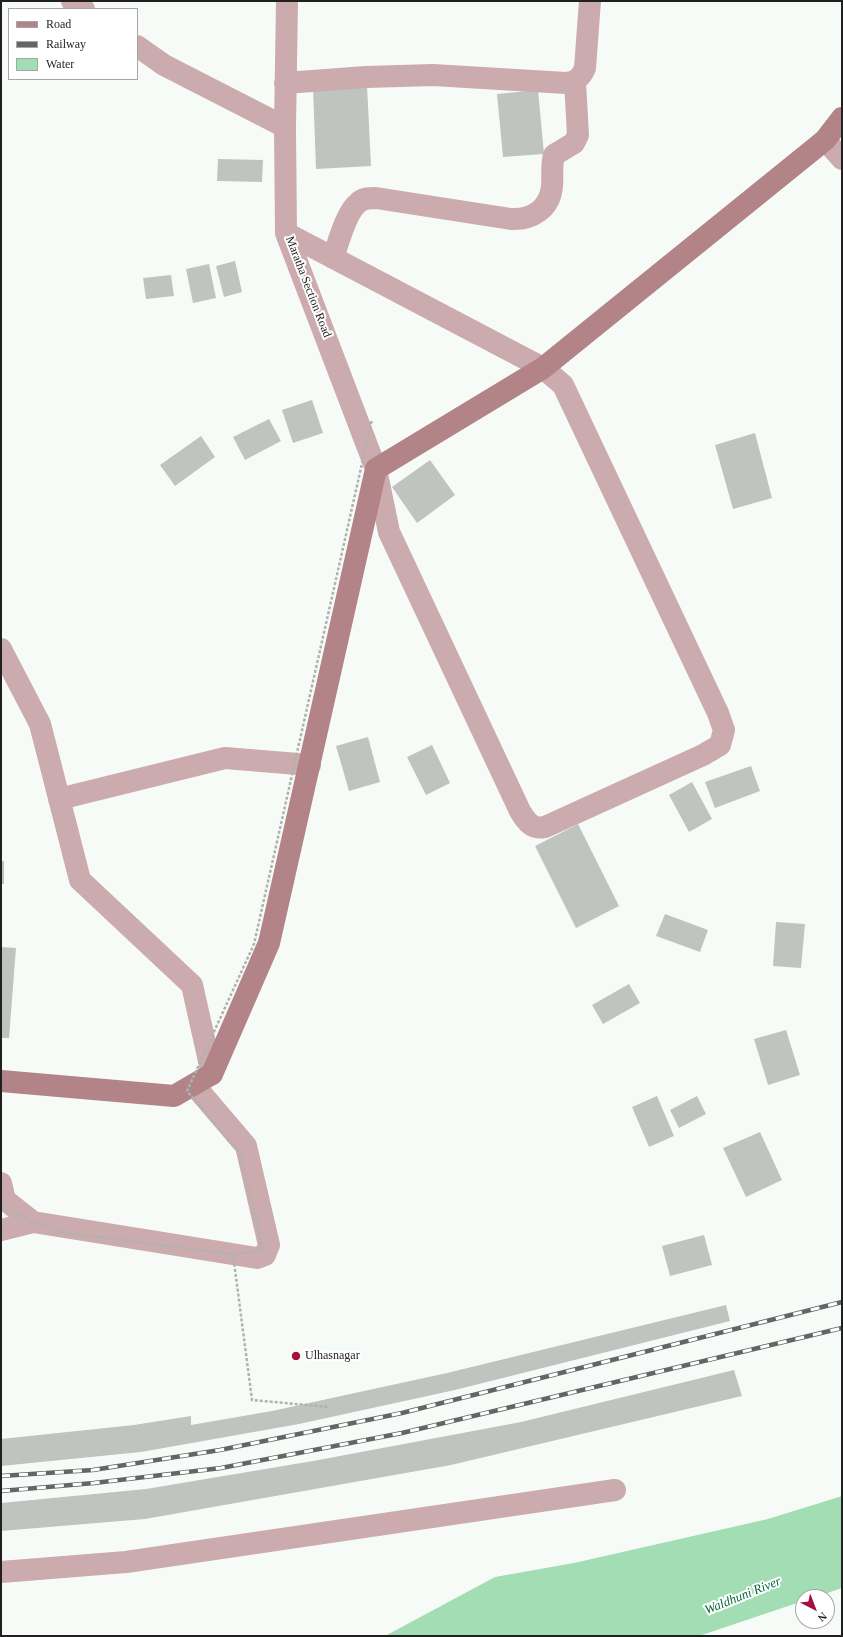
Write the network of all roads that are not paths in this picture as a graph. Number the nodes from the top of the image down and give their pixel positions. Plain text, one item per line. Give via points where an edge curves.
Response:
1 (72, 1) edge
2 (287, 1) edge
3 (590, 1) edge
4 (82, 8) edge
5 (138, 47) edge
6 (575, 82) junction
7 (286, 83) junction
8 (842, 118) edge
9 (285, 127) junction
10 (825, 140) junction
11 (842, 159) edge
12 (286, 233) junction
13 (333, 258) junction
14 (543, 368) junction
15 (376, 469) junction
16 (1, 649) edge
17 (310, 765) junction
18 (59, 799) junction
19 (212, 1074) junction
20 (1, 1080) edge
21 (194, 1085) junction
22 (1, 1182) edge
23 (33, 1222) junction
24 (1, 1230) edge
25 (615, 1490) dead end
26 (1, 1572) edge

1 - 4 street
2 - 7 street, Maratha Section Road
3 - 6 street via 585,68
5 - 9 street via 164,65
6 - 7 street via 433,75
6 - 13 street via 578,135 574,143 554,155 550,197 535,215 524,220 511,219 376,198 364,199 351,211
7 - 9 street, Maratha Section Road
8 - 10 street
9 - 12 street, Maratha Section Road
10 - 11 street
10 - 14 street
12 - 13 street
12 - 15 street, Maratha Section Road
13 - 14 street
14 - 15 street
14 - 15 street, Maratha Section Road via 563,385 718,712 724,730 720,745 545,827 532,826 516,803 389,532
15 - 17 street
16 - 18 street via 40,724
17 - 18 street via 225,758
17 - 19 street via 269,943
18 - 19 street via 80,880 192,986
19 - 21 street
20 - 21 street via 174,1096
21 - 23 street via 246,1146 269,1245 265,1255 257,1258
22 - 23 street via 5,1200
23 - 24 street
25 - 26 street via 126,1562

